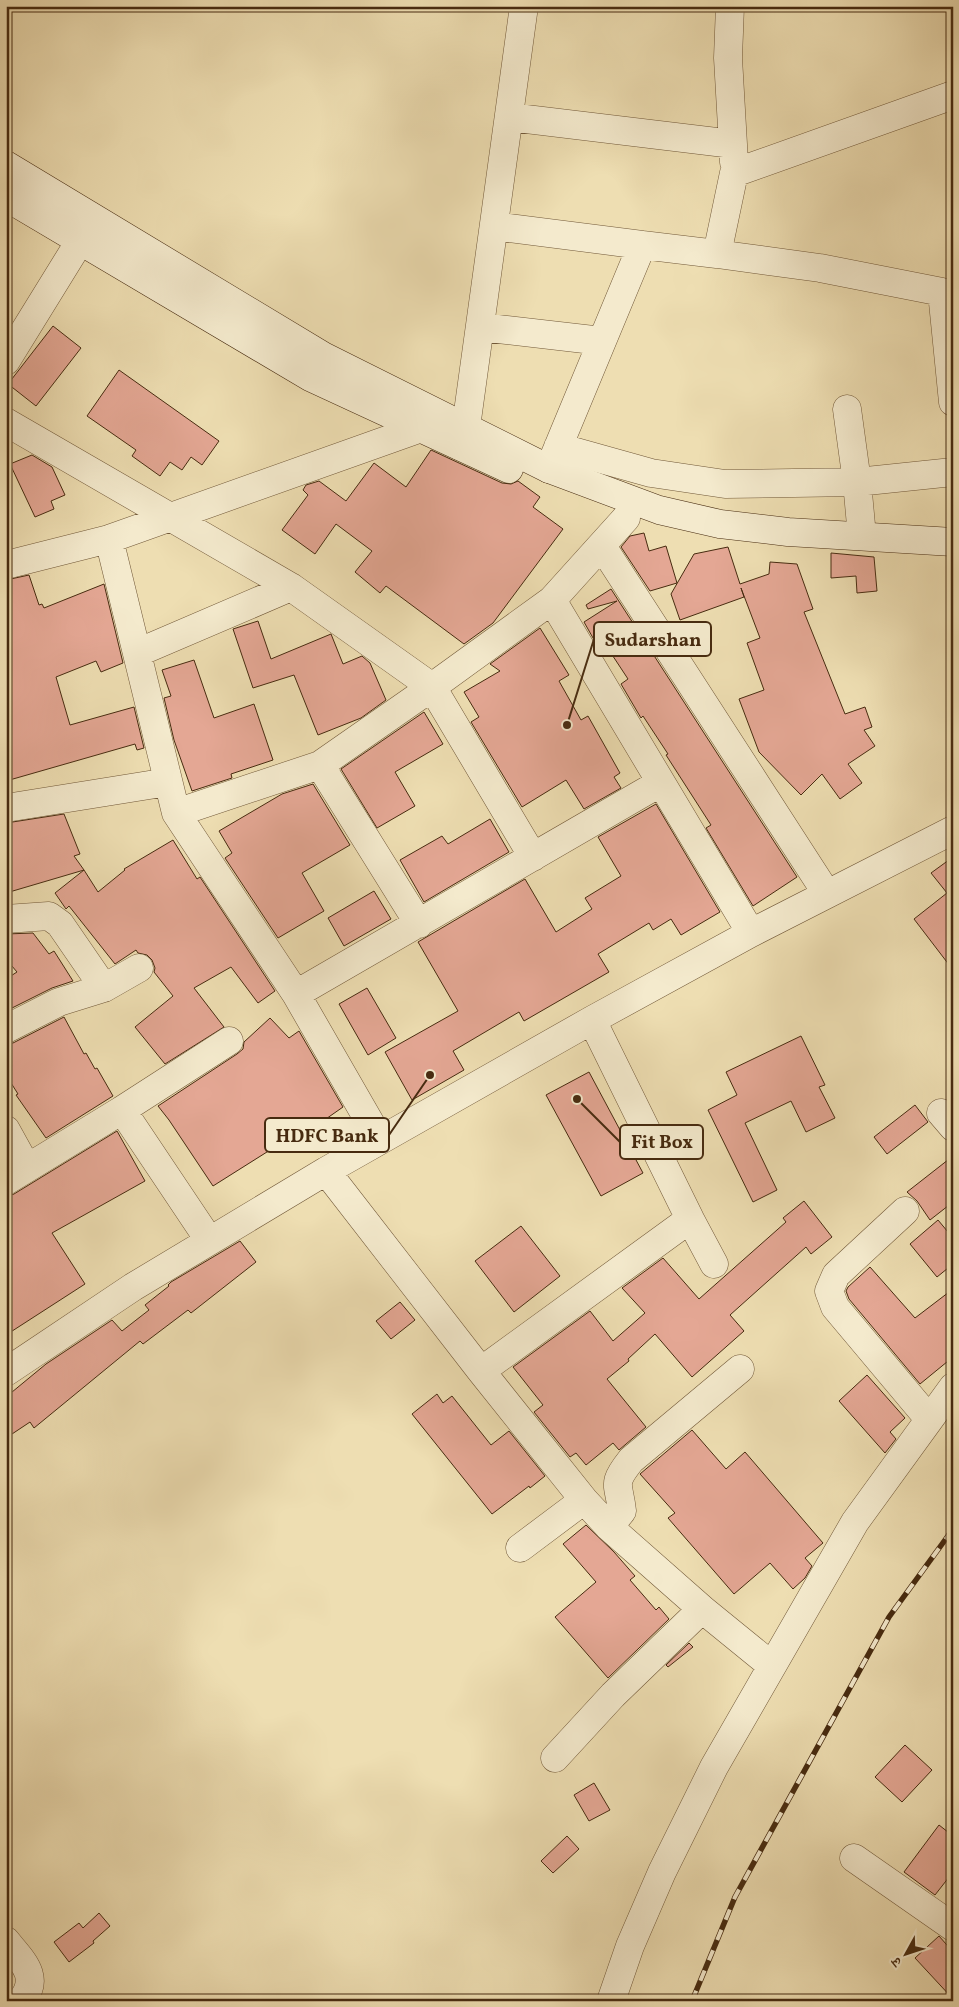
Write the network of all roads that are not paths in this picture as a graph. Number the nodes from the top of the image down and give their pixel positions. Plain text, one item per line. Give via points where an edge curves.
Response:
1 (524, 6) edge
2 (730, 6) edge
3 (953, 95) edge
4 (509, 117) junction
5 (732, 144) junction
6 (6, 165) edge
7 (734, 173) junction
8 (6, 197) edge
9 (494, 226) junction
10 (80, 240) junction
11 (642, 245) junction
12 (717, 254) junction
13 (948, 292) edge
14 (480, 327) junction
15 (602, 341) junction
16 (6, 361) edge
17 (953, 402) edge
18 (847, 409) dead end
19 (425, 418) junction
20 (6, 422) edge
21 (463, 437) junction
22 (554, 458) junction
23 (953, 472) edge
24 (857, 482) junction
25 (168, 517) junction
26 (626, 518) junction
27 (862, 536) junction
28 (109, 539) junction
29 (953, 542) edge
30 (602, 546) junction
31 (953, 557) edge
32 (6, 565) edge
33 (290, 587) junction
34 (552, 600) junction
35 (137, 653) junction
36 (432, 687) junction
37 (320, 765) junction
38 (168, 782) junction
39 (660, 783) junction
40 (6, 808) edge
41 (176, 813) junction
42 (953, 830) edge
43 (534, 857) junction
44 (827, 894) junction
45 (6, 919) edge
46 (419, 924) junction
47 (751, 933) junction
48 (139, 968) dead end
49 (104, 988) junction
50 (296, 994) junction
51 (592, 1020) junction
52 (6, 1028) edge
53 (230, 1041) dead end
54 (122, 1110) junction
55 (6, 1130) edge
56 (380, 1140) junction
57 (326, 1171) junction
58 (17, 1174) edge
59 (905, 1210) dead end
60 (690, 1219) junction
61 (209, 1240) junction
62 (714, 1264) dead end
63 (740, 1369) dead end
64 (480, 1370) junction
65 (6, 1372) edge
66 (953, 1387) edge
67 (929, 1419) junction
68 (584, 1500) junction
69 (609, 1527) junction
70 (520, 1548) dead end
71 (702, 1609) junction
72 (772, 1666) junction
73 (555, 1758) dead end
74 (854, 1858) dead end
75 (953, 1927) edge
76 (6, 1942) edge
77 (21, 2001) edge
78 (610, 2001) edge

1 - 4 street
2 - 5 street via 728,58
3 - 7 street
4 - 5 street
4 - 9 street
5 - 7 street
6 - 19 street
7 - 12 street
8 - 10 street
9 - 11 street
9 - 14 street
10 - 16 street
10 - 19 street via 310,377
11 - 12 street
11 - 15 street
12 - 13 street via 820,268
13 - 17 street
14 - 15 street
14 - 21 street
15 - 22 street
18 - 24 street
19 - 21 street
19 - 25 street
20 - 25 street
21 - 22 street
21 - 26 street via 544,485
22 - 24 street via 725,484
22 - 27 street via 659,510 730,525
23 - 24 street
24 - 27 street
25 - 28 street
25 - 33 street
26 - 30 street
26 - 31 street via 654,527 718,539 786,547
27 - 29 street
28 - 32 street
28 - 35 street
30 - 34 street
30 - 44 street
33 - 35 street
33 - 36 street
34 - 36 street
34 - 39 street
35 - 38 street
36 - 37 street
36 - 43 street
37 - 41 street
37 - 46 street
38 - 40 street
38 - 41 street
39 - 43 street
39 - 47 street
41 - 50 street
42 - 44 street
43 - 46 street
44 - 47 street
45 - 49 street via 49,916 60,924
46 - 50 street
47 - 51 street
48 - 49 street
49 - 52 street via 59,1002
50 - 56 street
51 - 56 street
51 - 60 street
53 - 54 street
54 - 58 street
54 - 61 street
55 - 58 street
56 - 57 street
57 - 61 street
57 - 64 street
59 - 67 street via 836,1275 829,1291 835,1308
60 - 62 street
60 - 64 street
61 - 65 street
63 - 69 street via 630,1460 617,1484 622,1512
64 - 68 street
66 - 67 street
67 - 72 street via 855,1522
68 - 69 street
68 - 70 street
69 - 71 street
71 - 72 street
71 - 73 street via 613,1695
72 - 78 street via 714,1767 662,1872
74 - 75 street
76 - 77 street via 29,1971 30,1987

